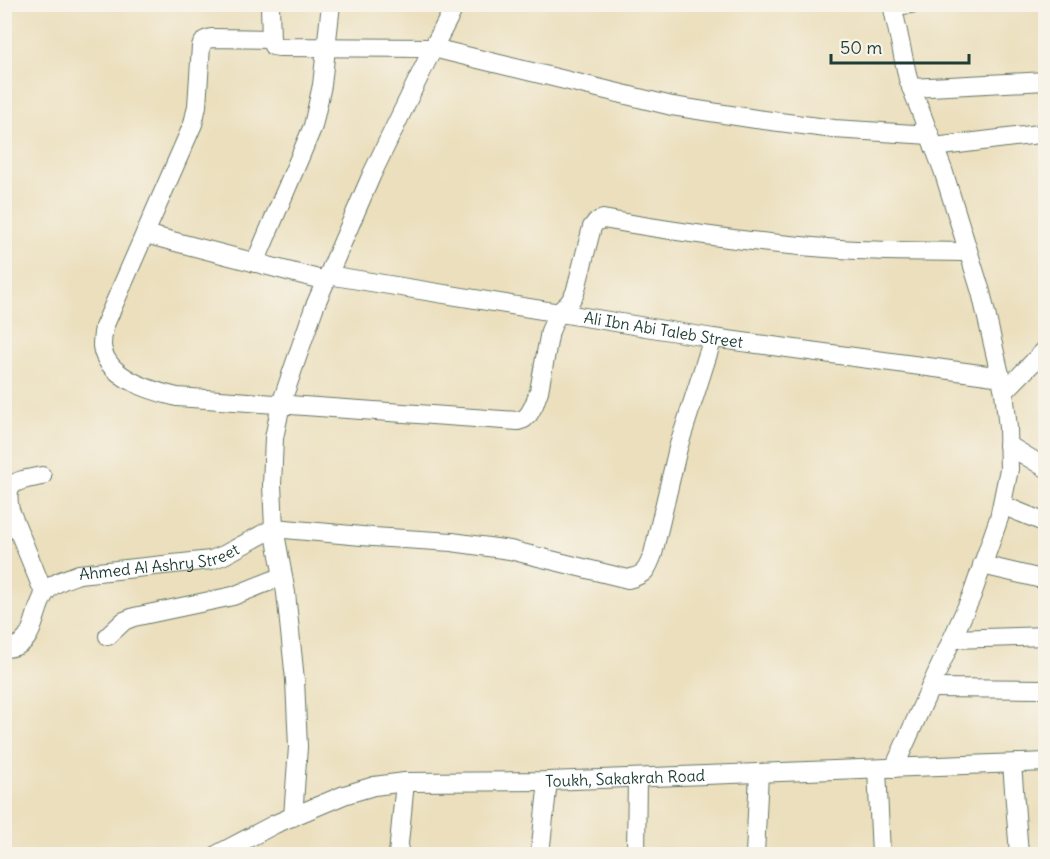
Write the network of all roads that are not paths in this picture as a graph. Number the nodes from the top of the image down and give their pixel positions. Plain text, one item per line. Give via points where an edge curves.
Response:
1 (270, 4) edge
2 (331, 4) edge
3 (456, 4) edge
4 (911, 4) edge
5 (892, 5) edge
6 (270, 39) junction
7 (326, 47) junction
8 (433, 48) junction
9 (1046, 81) edge
10 (911, 88) junction
11 (1046, 129) edge
12 (932, 141) junction
13 (145, 234) junction
14 (968, 252) junction
15 (255, 262) junction
16 (327, 278) junction
17 (558, 313) junction
18 (713, 338) junction
19 (1046, 349) edge
20 (1003, 384) junction
21 (281, 404) junction
22 (1008, 445) junction
23 (1046, 468) edge
24 (42, 476) dead end
25 (1002, 505) junction
26 (1046, 523) edge
27 (274, 528) junction
28 (982, 566) junction
29 (283, 576) junction
30 (1046, 580) edge
31 (44, 593) junction
32 (108, 636) dead end
33 (1046, 636) edge
34 (952, 639) junction
35 (4, 648) edge
36 (930, 688) junction
37 (1046, 689) edge
38 (1046, 762) edge
39 (1012, 764) junction
40 (886, 768) junction
41 (759, 773) junction
42 (637, 778) junction
43 (548, 781) junction
44 (405, 782) junction
45 (293, 817) junction
46 (218, 855) edge
47 (398, 855) edge
48 (540, 855) edge
49 (636, 855) edge
50 (755, 855) edge
51 (881, 855) edge
52 (1019, 855) edge

1 - 6 street
2 - 7 street
3 - 8 street
4 - 5 street
5 - 10 street
6 - 7 street via 273,46 279,47
6 - 13 street via 211,38 201,46 193,124
7 - 8 street
7 - 15 street via 313,126
8 - 12 street via 672,106
8 - 16 street
9 - 10 street
10 - 12 street
11 - 12 street via 1039,134
12 - 14 street
13 - 15 street, Ali Ibn Abi Taleb Street
13 - 21 street via 104,327 102,346 107,362 125,378 177,397
14 - 17 street via 776,244 603,219 592,227 575,293
14 - 20 street
15 - 16 street, Ali Ibn Abi Taleb Street
16 - 17 street, Ali Ibn Abi Taleb Street
16 - 21 street
17 - 18 street, Ali Ibn Abi Taleb Street
17 - 21 street via 550,331 539,392 529,414 518,421
18 - 20 street, Ali Ibn Abi Taleb Street
18 - 27 street via 678,448 653,554 639,576 628,579 510,550 452,542
19 - 20 street
20 - 22 street
21 - 27 street via 274,438
22 - 23 street
22 - 25 street via 1009,469
24 - 31 street via 17,481 7,496 9,510
25 - 26 street
25 - 28 street
27 - 29 street
27 - 31 street, Ahmed Al Ashry Street via 211,560 79,574
28 - 30 street
28 - 34 street
29 - 32 street via 233,597 134,617
29 - 45 street via 297,713
31 - 35 street via 28,637 22,645
33 - 34 street
34 - 36 street
36 - 37 street
36 - 40 street
38 - 39 street, Toukh, Sakakrah Road
39 - 40 street, Toukh, Sakakrah Road
39 - 52 street
40 - 41 street, Toukh, Sakakrah Road
40 - 51 street
41 - 42 street, Toukh, Sakakrah Road
41 - 50 street
42 - 43 street, Toukh, Sakakrah Road
42 - 49 street
43 - 44 street, Toukh, Sakakrah Road
43 - 48 street
44 - 45 street, Toukh, Sakakrah Road via 344,795
44 - 47 street
45 - 46 street, Toukh, Sakakrah Road

